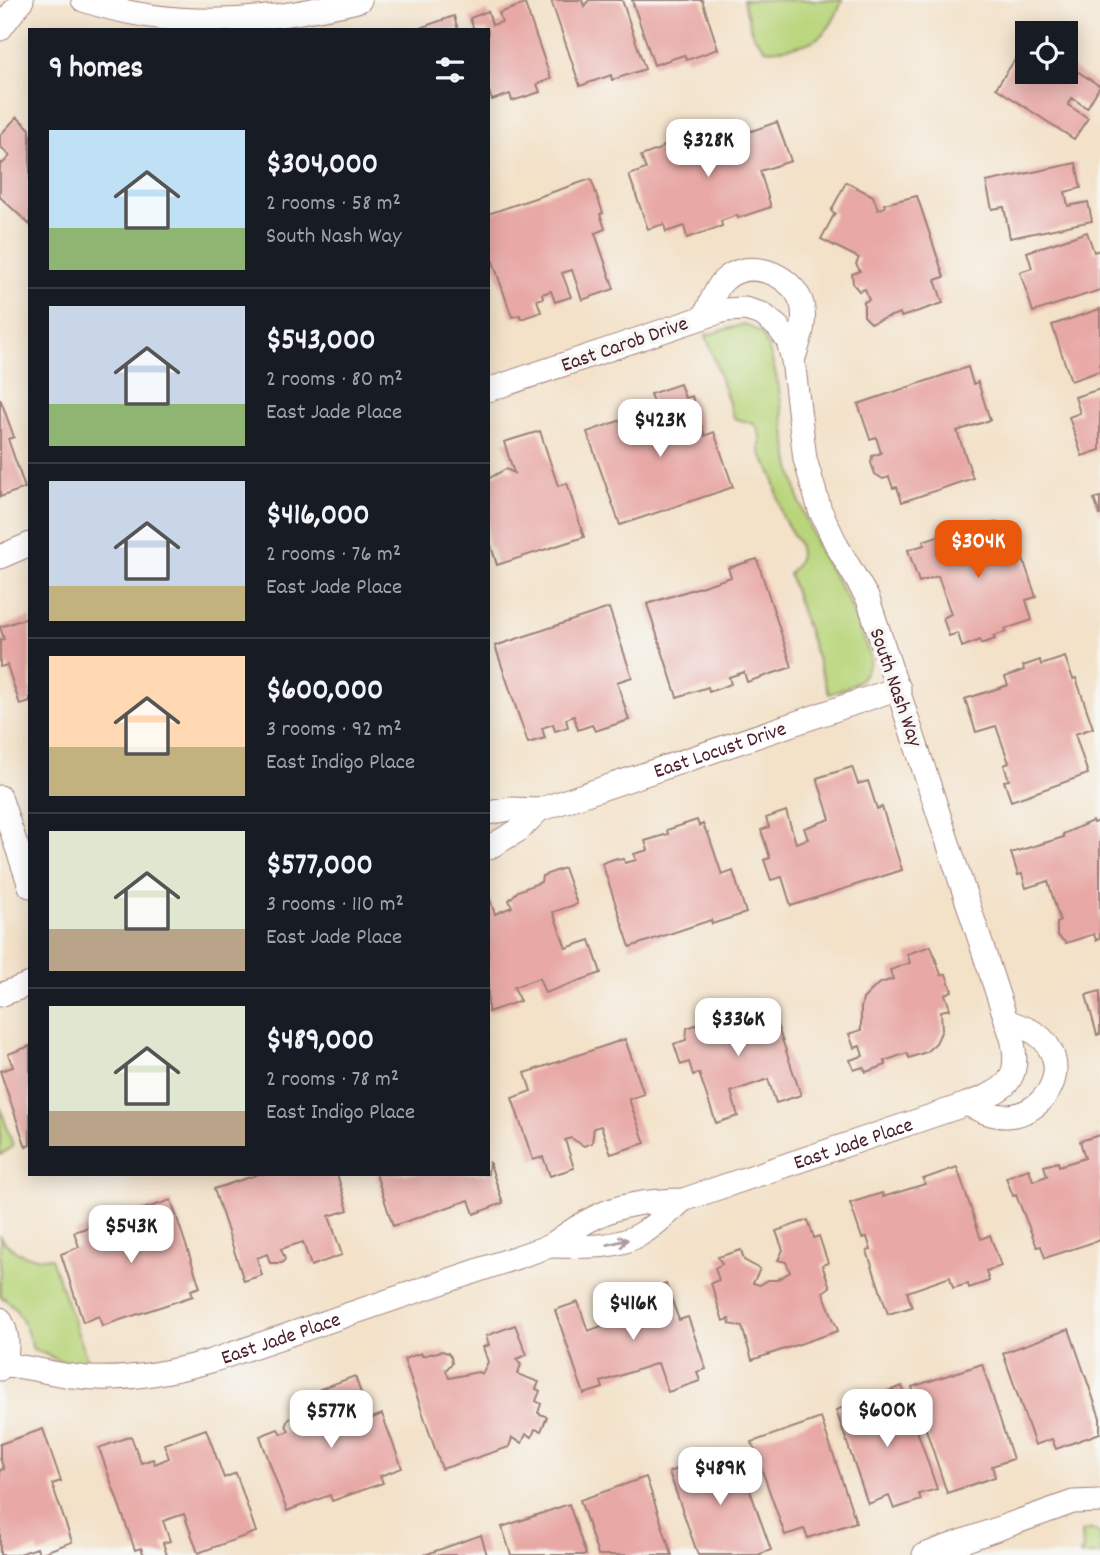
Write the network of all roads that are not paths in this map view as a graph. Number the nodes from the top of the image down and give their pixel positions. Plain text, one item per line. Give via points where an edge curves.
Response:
1 (22, 0) edge
2 (83, 0) edge
3 (360, 0) edge
4 (0, 29) edge
5 (762, 314) joint
6 (705, 315) junction
7 (793, 360) junction
8 (490, 389) edge
9 (28, 545) edge
10 (0, 557) edge
11 (899, 688) junction
12 (0, 797) edge
13 (539, 810) junction
14 (490, 813) edge
15 (490, 847) edge
16 (28, 880) edge
17 (28, 985) edge
18 (0, 995) edge
19 (1007, 1021) junction
20 (1015, 1072) joint
21 (967, 1104) junction
22 (683, 1200) junction
23 (550, 1246) junction
24 (0, 1319) edge
25 (1, 1367) edge
26 (1100, 1501) edge
27 (924, 1555) edge

1 - 4 street
2 - 3 street via 163,19 228,20 280,16
5 - 6 street, East Carob Drive via 745,309
5 - 7 street, South Nash Way via 788,341
6 - 7 street via 723,281 743,270 765,271 788,280 802,303 803,328
6 - 8 street, East Carob Drive
7 - 11 street, South Nash Way via 805,458 820,510 868,599
9 - 10 street
11 - 13 street, East Locust Drive
11 - 19 street, South Nash Way
12 - 16 street
13 - 14 street, East Locust Drive
13 - 15 street, East Locust Drive via 519,830
17 - 18 street
19 - 20 street, South Nash Way
19 - 21 street via 1034,1032 1049,1046 1055,1069 1051,1091 1033,1109 1009,1116 984,1113
20 - 21 street, East Jade Place via 1005,1086
21 - 22 street, East Jade Place
22 - 23 street, East Jade Place via 649,1201 602,1212
23 -> 22 street, East Jade Place via 597,1247 622,1242 640,1235
23 - 25 street, East Jade Place via 173,1372 74,1377 25,1366
24 - 25 street via 8,1350
26 - 27 street via 1073,1502

